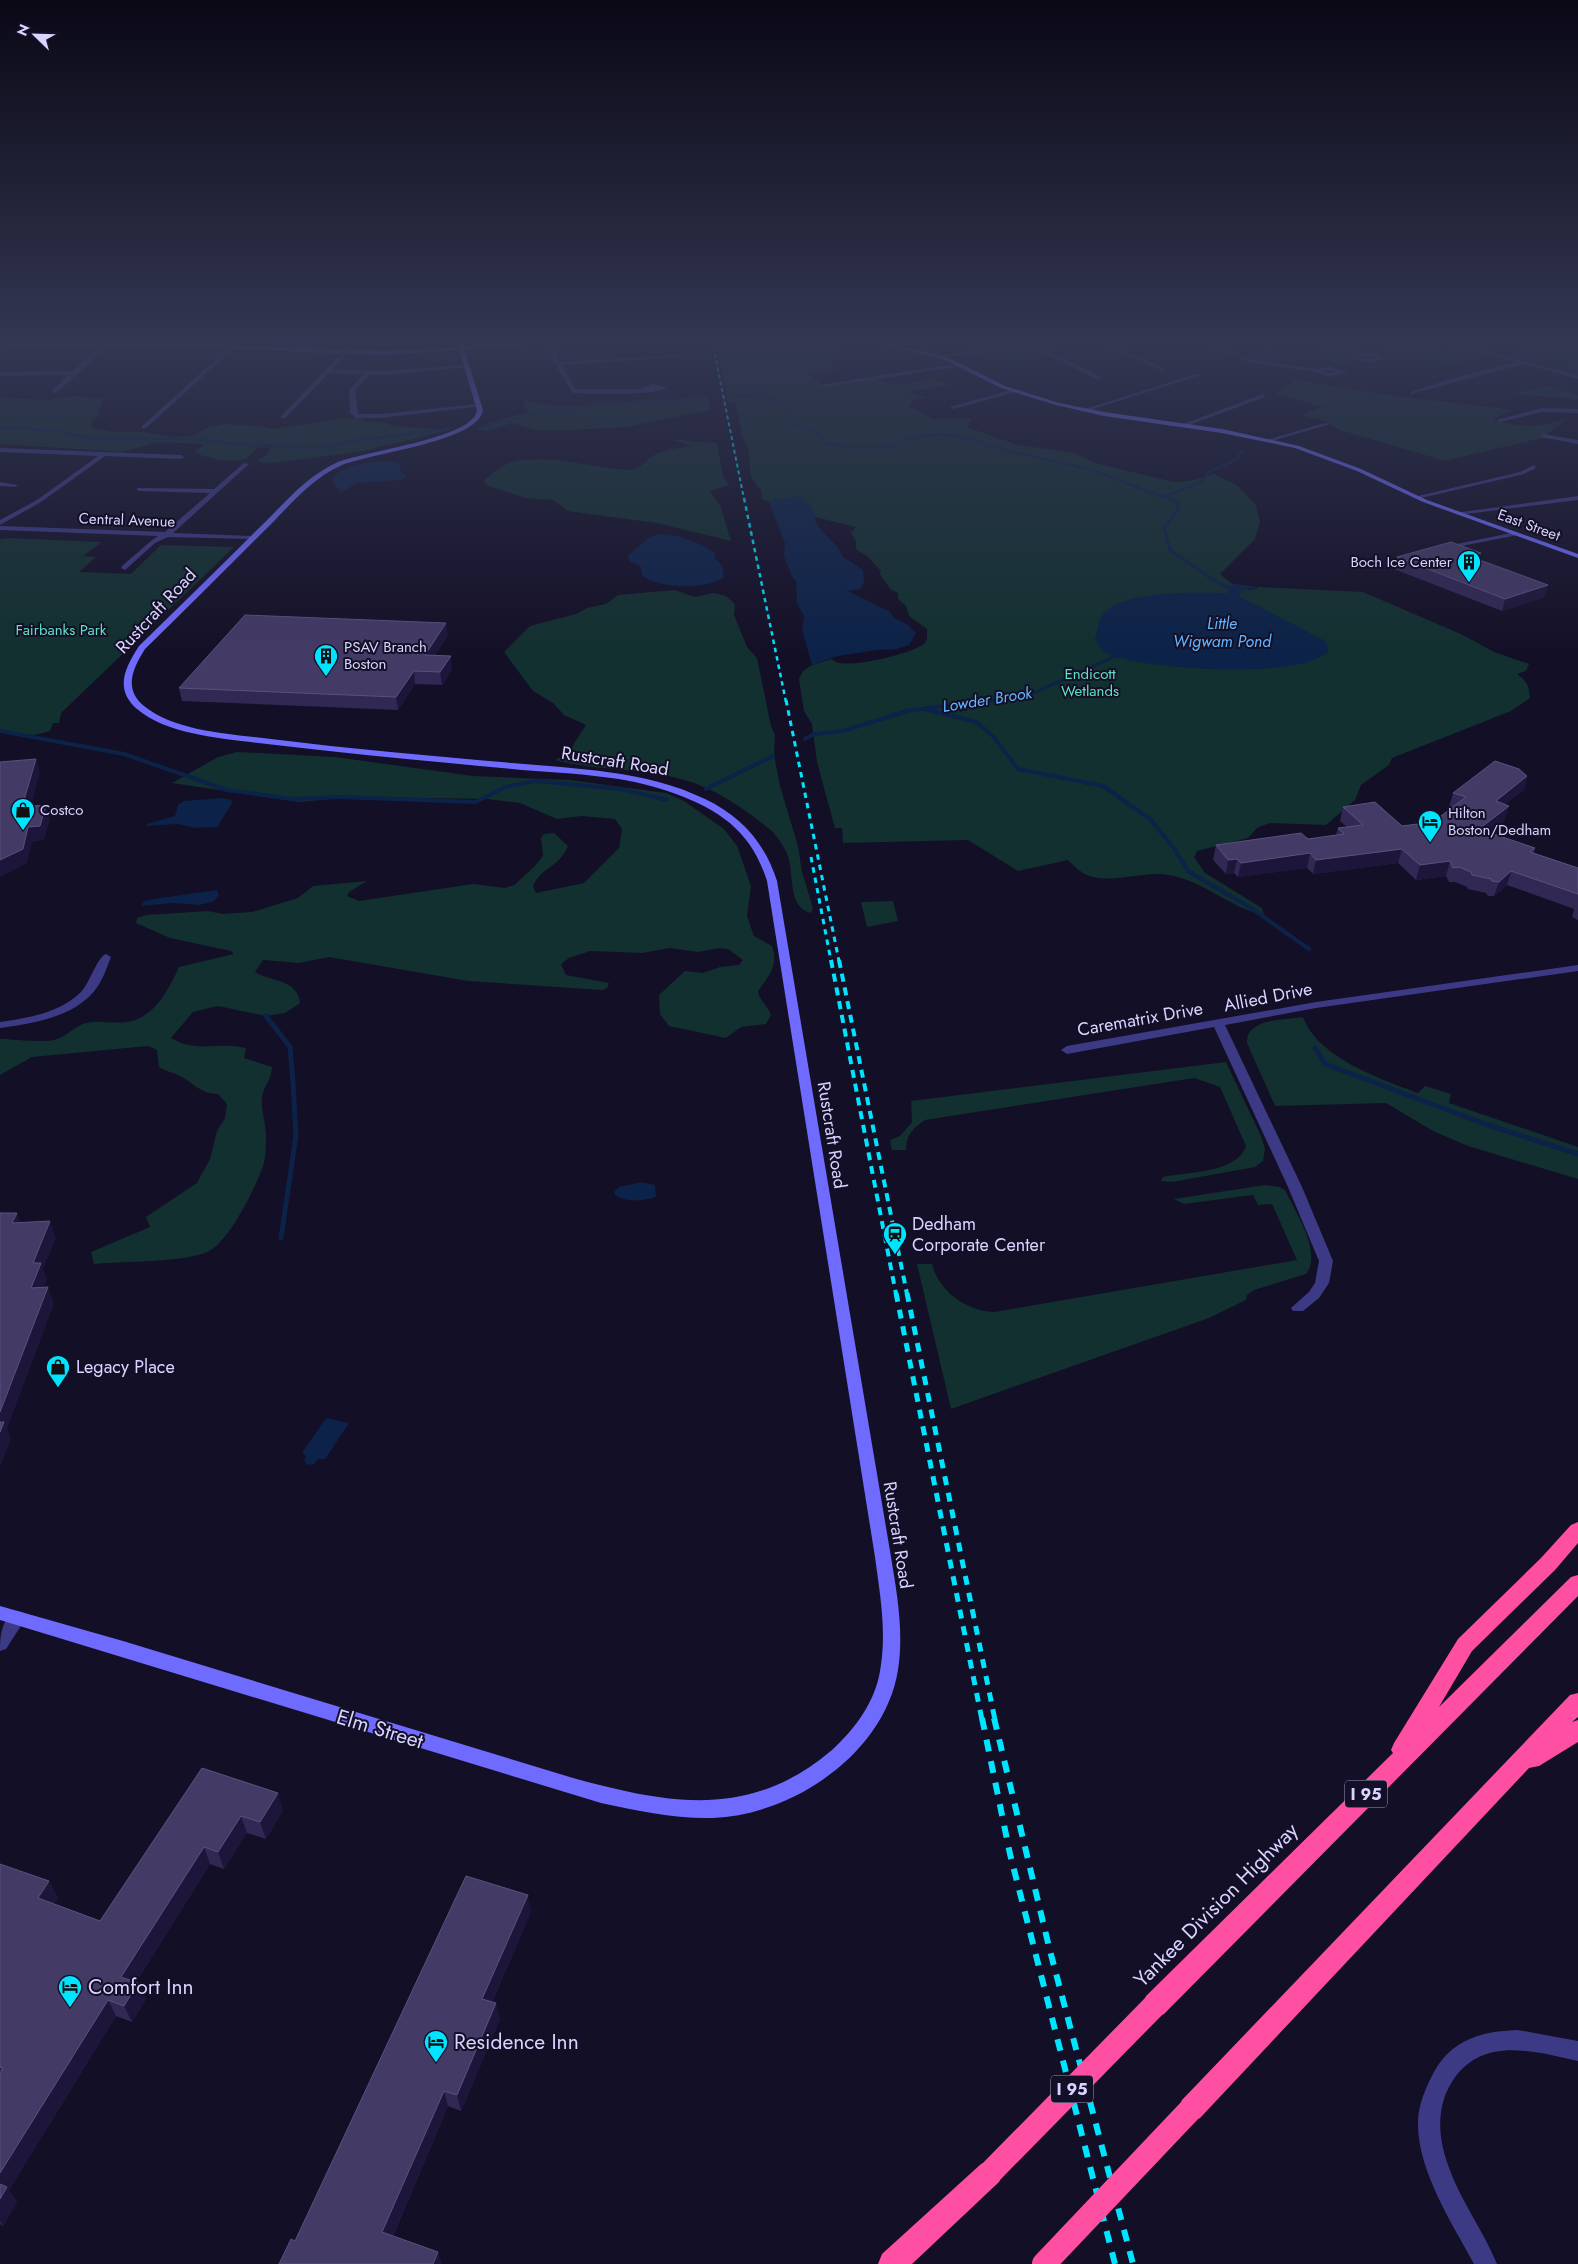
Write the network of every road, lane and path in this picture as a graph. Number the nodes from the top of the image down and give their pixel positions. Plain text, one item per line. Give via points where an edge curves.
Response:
1 (403, 446) edge
2 (1287, 446) edge
3 (0, 450) edge
4 (103, 455) junction
5 (181, 458) dead end
6 (246, 464) dead end
7 (1534, 467) dead end
8 (0, 484) edge
9 (15, 485) dead end
10 (139, 489) dead end
11 (216, 491) junction
12 (1417, 497) junction
13 (1578, 498) edge
14 (1458, 514) junction
15 (0, 523) edge
16 (0, 528) edge
17 (0, 534) edge
18 (1516, 534) junction
19 (166, 535) junction
20 (156, 540) junction
21 (250, 541) junction
22 (1446, 547) edge
23 (1578, 556) edge
24 (125, 568) dead end
25 (106, 957) dead end
26 (1578, 968) edge
27 (1218, 1022) junction
28 (0, 1025) edge
29 (1067, 1050) dead end
30 (1298, 1308) dead end
31 (1578, 1530) edge
32 (1578, 1583) edge
33 (0, 1613) edge
34 (18, 1618) junction
35 (0, 1644) edge
36 (1578, 1702) edge
37 (1578, 1730) edge
38 (1391, 1769) junction
39 (1513, 1770) junction
40 (765, 1798) joint
41 (1578, 2051) edge
42 (892, 2264) edge
43 (1044, 2264) edge
44 (1486, 2264) edge

1 - 21 main road, Rustcraft Road via 328,469 311,481
2 - 12 main road, East Street via 1359,470
3 - 4 street
4 - 5 street
4 - 15 street via 35,504
6 - 11 street
7 - 12 street via 1522,473
8 - 9 street
10 - 11 street
11 - 19 street
12 - 14 main road, East Street
13 - 14 street
14 - 18 main road, East Street
16 - 19 street, Central Avenue
17 - 20 street, Central Avenue
18 - 22 street
18 - 23 main road, East Street
19 - 20 street
19 - 21 street, Central Avenue
20 - 21 street, Central Avenue
20 - 24 street
21 - 40 main road, Rustcraft Road via 142,648 128,666 125,680 128,693 152,715 190,730 232,737 559,770 649,783 685,794 719,810 743,827 764,856 775,895 891,1622 889,1673 869,1722 836,1760 816,1774
25 - 28 street via 93,985 74,1001 40,1017
26 - 27 street, Allied Drive
27 - 29 street, Carematrix Drive
27 - 30 street, Allied Drive via 1326,1261 1322,1283 1314,1295
31 - 38 highway via 1466,1645
32 - 38 highway, Yankee Division Highway / I 95
33 - 34 main road, Elm Street
34 - 35 street
34 - 40 main road, Elm Street via 380,1729 648,1804 717,1809
36 - 39 highway
37 - 39 highway
38 - 42 highway, Yankee Division Highway / I 95, bridge via 990,2173
39 - 43 highway, bridge
41 - 44 street via 1532,2040 1486,2042 1452,2063 1441,2078 1431,2102 1429,2126 1444,2184

